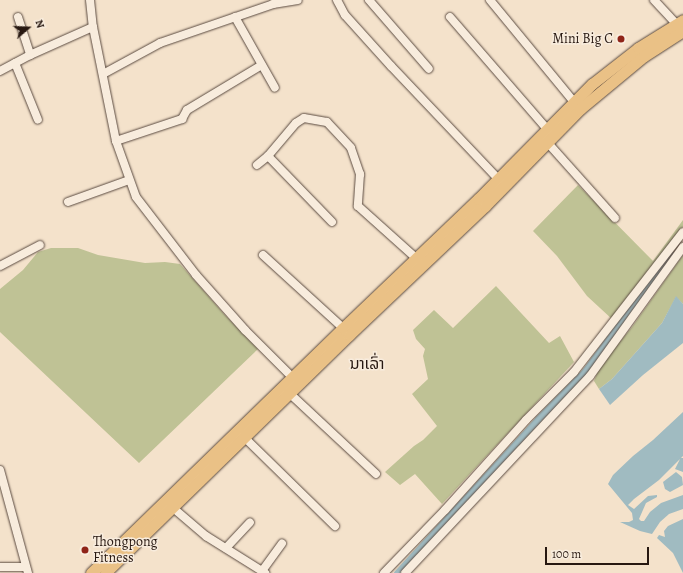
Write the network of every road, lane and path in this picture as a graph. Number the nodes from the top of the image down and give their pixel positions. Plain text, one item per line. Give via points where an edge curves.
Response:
1 (90, 0) edge
2 (297, 0) edge
3 (337, 0) edge
4 (369, 0) edge
5 (490, 0) edge
6 (654, 0) edge
7 (18, 17) dead end
8 (235, 17) junction
9 (450, 17) dead end
10 (681, 25) edge
11 (93, 27) junction
12 (30, 55) junction
13 (15, 63) junction
14 (262, 65) junction
15 (429, 69) dead end
16 (0, 72) edge
17 (103, 74) junction
18 (275, 88) dead end
19 (574, 102) junction
20 (38, 120) dead end
21 (547, 129) junction
22 (116, 141) junction
23 (547, 142) junction
24 (268, 156) junction
25 (256, 165) dead end
26 (129, 180) junction
27 (501, 182) junction
28 (68, 202) dead end
29 (615, 218) dead end
30 (332, 222) dead end
31 (683, 232) edge
32 (40, 245) dead end
33 (683, 246) edge
34 (263, 255) dead end
35 (417, 259) junction
36 (0, 266) edge
37 (343, 328) junction
38 (296, 381) junction
39 (287, 391) junction
40 (526, 420) junction
41 (538, 430) junction
42 (245, 438) junction
43 (0, 470) edge
44 (376, 474) dead end
45 (172, 507) junction
46 (250, 522) dead end
47 (335, 526) dead end
48 (282, 543) dead end
49 (226, 548) junction
50 (0, 567) edge
51 (26, 570) edge
52 (263, 572) edge
53 (91, 573) edge
54 (105, 573) edge
55 (384, 573) edge
56 (405, 573) edge

1 - 11 street
2 - 8 street via 273,4
3 - 27 street via 344,14
4 - 15 street
5 - 19 street
6 - 10 street
7 - 12 street
8 - 14 street
8 - 17 street via 160,43
9 - 21 street
10 - 19 highway via 638,48 592,84
10 - 23 highway via 599,92
11 - 12 street
11 - 17 street
12 - 13 street
13 - 16 street
13 - 20 street
14 - 18 street
14 - 22 street via 187,110 182,119
17 - 22 street
19 - 21 highway
21 - 27 highway
22 - 26 street
23 - 27 highway
23 - 29 street
24 - 25 street
24 - 30 street
24 - 35 street via 296,123 304,118 327,122 351,148 360,174 358,206
26 - 28 street
26 - 38 street via 136,197 196,275 244,330
27 - 35 highway
27 - 38 highway
31 - 40 street via 582,362
32 - 36 street
33 - 41 street via 590,376
34 - 37 street
35 - 37 highway
37 - 38 highway
38 - 39 highway
39 - 42 highway
39 - 44 street
39 - 53 highway
40 - 41 street
40 - 55 street
41 - 56 street
42 - 45 highway
42 - 47 street
43 - 51 street
45 - 49 street via 206,536
45 - 54 highway
46 - 49 street
48 - 52 street
49 - 52 street
50 - 51 street

